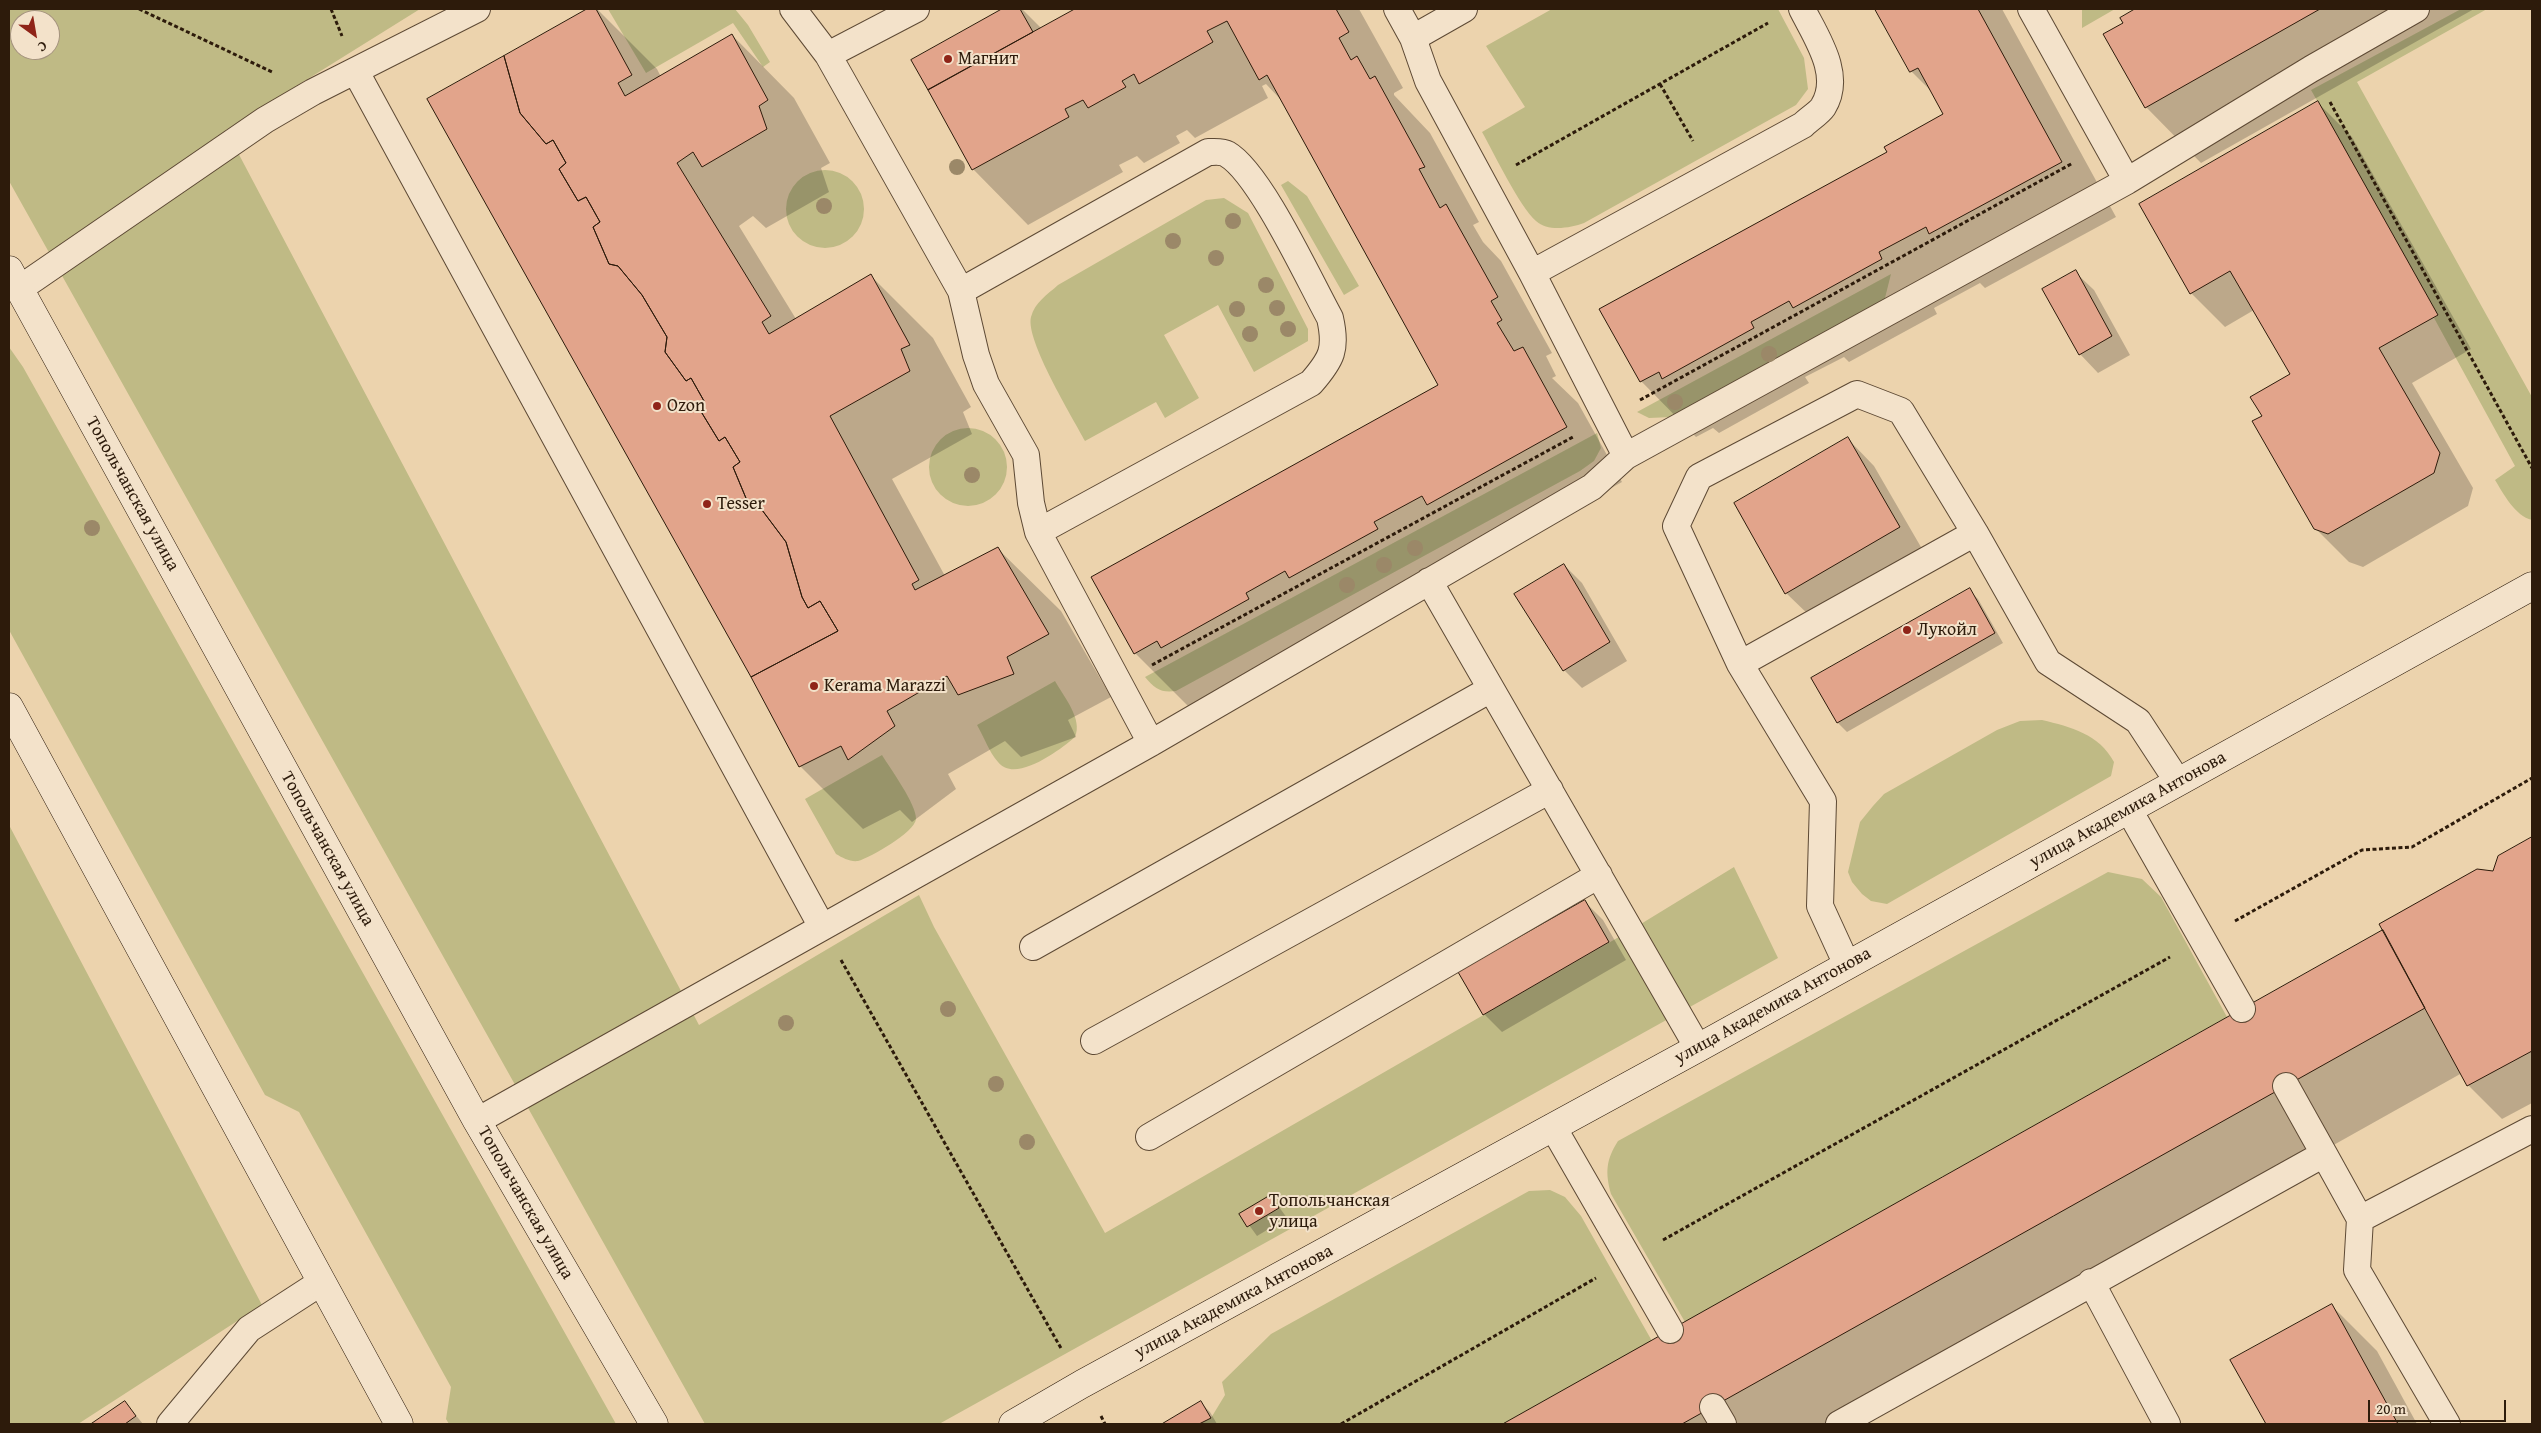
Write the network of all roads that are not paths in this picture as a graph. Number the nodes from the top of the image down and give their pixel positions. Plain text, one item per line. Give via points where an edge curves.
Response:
1 (477, 9) edge
2 (793, 9) edge
3 (916, 9) edge
4 (1397, 9) edge
5 (1464, 9) edge
6 (1802, 9) edge
7 (2031, 9) edge
8 (2416, 9) edge
9 (1413, 38) junction
10 (828, 54) junction
11 (356, 72) junction
12 (2127, 181) junction
13 (1532, 273) junction
14 (14, 280) edge
15 (961, 291) junction
16 (1626, 456) junction
17 (1038, 532) junction
18 (1975, 534) junction
19 (1429, 581) junction
20 (2532, 586) edge
21 (1740, 664) junction
22 (1491, 689) junction
23 (9, 707) edge
24 (1151, 743) junction
25 (2178, 782) junction
26 (1550, 790) junction
27 (2129, 810) junction
28 (1599, 875) junction
29 (822, 928) junction
30 (1033, 948) dead end
31 (1847, 965) junction
32 (2242, 1009) dead end
33 (1094, 1041) dead end
34 (1698, 1048) junction
35 (2286, 1086) dead end
36 (477, 1121) junction
37 (1553, 1127) junction
38 (2532, 1129) edge
39 (1149, 1137) dead end
40 (2324, 1154) junction
41 (2360, 1220) junction
42 (320, 1282) junction
43 (2091, 1282) junction
44 (1670, 1330) dead end
45 (170, 1424) edge
46 (399, 1424) edge
47 (654, 1424) edge
48 (1013, 1424) edge
49 (1840, 1424) edge
50 (2167, 1424) edge
51 (2447, 1424) edge

1 - 11 lane
2 - 10 lane
3 - 10 lane
4 - 9 lane
5 - 9 lane
6 - 13 lane via 1822,49 1831,80 1823,107 1803,125
7 - 12 lane
8 - 12 lane
9 - 13 lane via 1428,81
10 - 15 lane
11 - 14 lane via 265,120
11 - 29 lane
12 - 16 lane
13 - 16 lane
14 - 36 main road, Топольчанская улица
15 - 17 lane via 986,384 1026,455
15 - 17 lane via 1208,152 1225,153 1258,186 1330,318 1335,340 1328,363 1311,382
16 - 19 lane via 1592,487
17 - 24 lane
18 - 21 lane
18 - 21 lane via 1901,412 1857,394 1699,477 1676,526
18 - 25 lane via 2048,662 2138,721
19 - 22 lane
19 - 24 lane
20 - 25 main road, улица Академика Антонова
21 - 31 lane via 1823,800 1820,906
22 - 26 lane
22 - 30 lane
23 - 42 main road
24 - 29 lane
25 - 27 main road, улица Академика Антонова
26 - 28 lane
26 - 33 lane
27 - 31 main road, улица Академика Антонова
27 - 32 lane
28 - 34 lane
28 - 39 lane
29 - 36 lane
31 - 34 main road, улица Академика Антонова
34 - 37 main road, улица Академика Антонова
35 - 40 lane
36 - 47 main road, Топольчанская улица
37 - 44 lane
37 - 48 main road, улица Академика Антонова
38 - 41 lane
40 - 41 lane
40 - 43 lane
41 - 51 lane via 2357,1270
42 - 45 lane via 250,1329
42 - 46 main road
43 - 49 lane
43 - 50 lane

